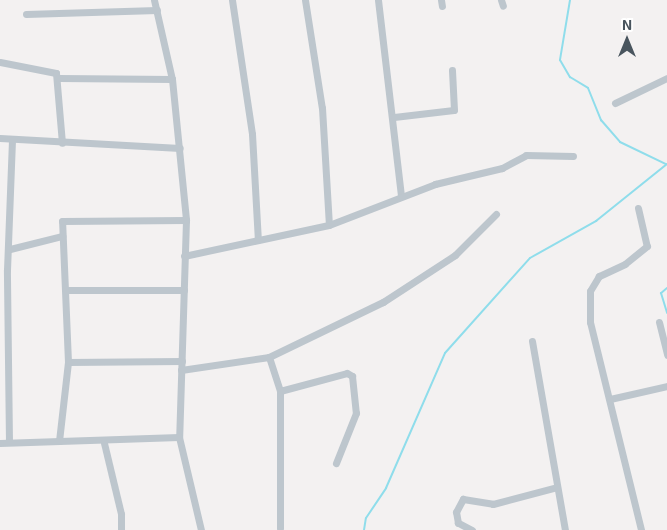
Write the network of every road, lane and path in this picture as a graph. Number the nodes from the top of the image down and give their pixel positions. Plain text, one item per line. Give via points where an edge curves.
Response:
1 (154, 0) edge
2 (232, 0) edge
3 (305, 0) edge
4 (378, 0) edge
5 (157, 10) junction
6 (26, 14) dead end
7 (0, 62) edge
8 (452, 70) dead end
9 (59, 78) junction
10 (667, 78) edge
11 (172, 79) junction
12 (615, 104) dead end
13 (394, 117) junction
14 (0, 138) edge
15 (12, 139) junction
16 (62, 144) junction
17 (180, 148) junction
18 (573, 156) dead end
19 (401, 196) junction
20 (638, 208) dead end
21 (496, 214) dead end
22 (186, 220) junction
23 (329, 225) junction
24 (62, 236) junction
25 (258, 240) junction
26 (10, 249) junction
27 (184, 256) junction
28 (4, 271) edge
29 (67, 290) junction
30 (184, 290) junction
31 (659, 322) dead end
32 (532, 341) dead end
33 (667, 356) edge
34 (269, 357) junction
35 (182, 361) junction
36 (68, 362) junction
37 (181, 370) junction
38 (667, 386) edge
39 (280, 391) junction
40 (610, 400) junction
41 (179, 437) junction
42 (59, 441) junction
43 (9, 442) junction
44 (0, 443) edge
45 (104, 443) junction
46 (336, 463) dead end
47 (556, 487) junction
48 (280, 528) dead end
49 (120, 530) edge
50 (201, 530) edge
51 (472, 530) edge
52 (565, 530) edge
53 (641, 530) edge

1 - 5 street
2 - 25 street via 252,134
3 - 23 street via 322,108
4 - 13 street
5 - 6 street
5 - 11 street
7 - 9 street via 45,69
8 - 13 street via 454,110
9 - 11 street
9 - 16 street
10 - 12 street
11 - 17 street
13 - 19 street
14 - 15 street
15 - 16 street
15 - 26 street
16 - 17 street
17 - 22 street
18 - 19 street via 526,156 502,168
19 - 23 street
20 - 40 street via 647,246 625,264 599,276 590,291 590,322
21 - 34 street via 475,238 422,278
22 - 24 street via 67,218 62,221
22 - 27 street
23 - 25 street
24 - 26 street
24 - 29 street
25 - 27 street
26 - 28 street
27 - 30 street
28 - 43 street
29 - 30 street
29 - 36 street
30 - 35 street
31 - 33 street
32 - 47 street
34 - 37 street
34 - 39 street
35 - 36 street
35 - 37 street
36 - 42 street
37 - 41 street
38 - 40 street
39 - 46 street via 347,373 352,376 356,413
39 - 48 street
40 - 53 street
41 - 45 street
41 - 50 street
42 - 43 street
42 - 45 street
43 - 44 street
45 - 49 street via 121,514
47 - 51 street via 493,504 463,499 456,512 458,523
47 - 52 street

